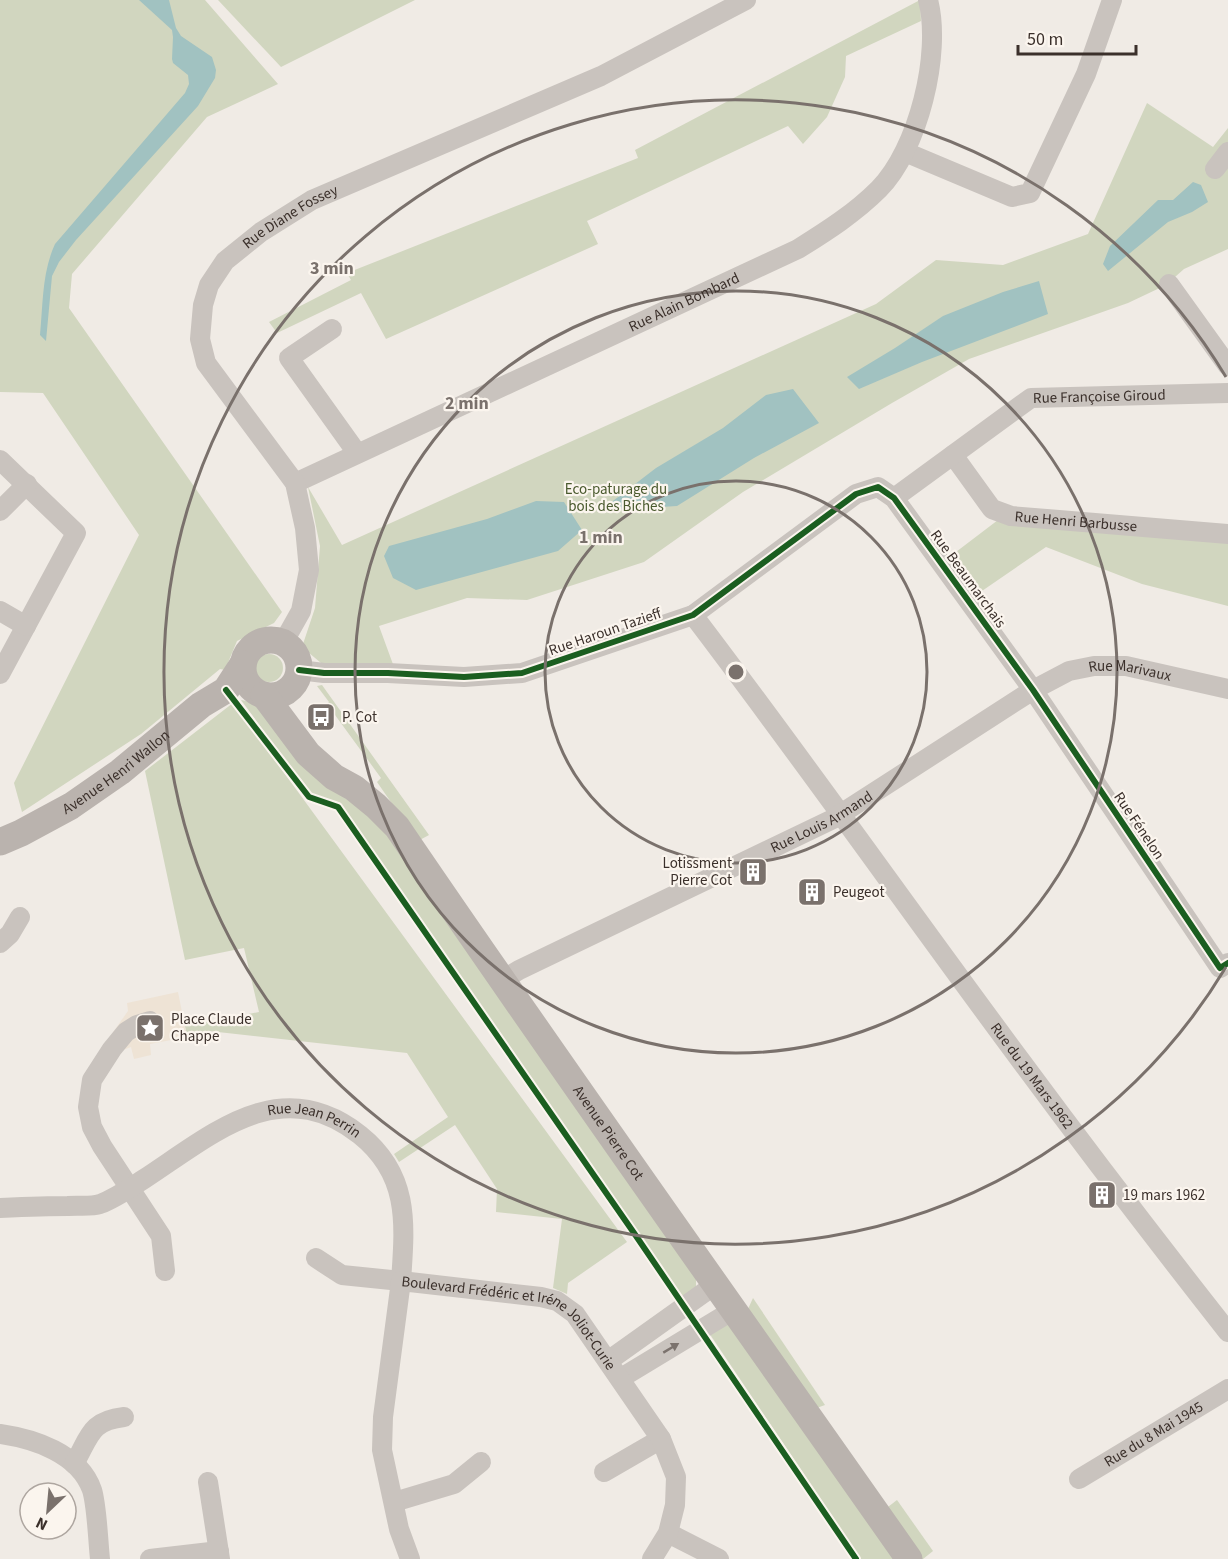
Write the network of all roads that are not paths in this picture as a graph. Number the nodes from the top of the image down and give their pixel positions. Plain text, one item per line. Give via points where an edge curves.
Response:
1 (746, 0) edge
2 (928, 0) edge
3 (1112, 0) edge
4 (905, 152) junction
5 (1228, 152) edge
6 (1215, 169) dead end
7 (1169, 284) dead end
8 (333, 329) dead end
9 (1228, 366) edge
10 (1228, 393) edge
11 (357, 453) junction
12 (953, 455) junction
13 (0, 460) edge
14 (295, 483) junction
15 (27, 484) junction
16 (886, 493) junction
17 (0, 511) edge
18 (1228, 534) edge
19 (0, 611) edge
20 (693, 615) junction
21 (26, 626) junction
22 (283, 643) junction
23 (243, 664) junction
24 (0, 674) edge
25 (295, 679) junction
26 (1228, 689) edge
27 (226, 690) junction
28 (1033, 690) junction
29 (259, 692) junction
30 (290, 727) junction
31 (842, 814) junction
32 (0, 842) edge
33 (20, 917) dead end
34 (0, 943) edge
35 (1228, 963) edge
36 (501, 981) junction
37 (150, 1021) dead end
38 (129, 1188) junction
39 (0, 1208) edge
40 (316, 1258) dead end
41 (165, 1271) dead end
42 (401, 1281) junction
43 (716, 1284) junction
44 (735, 1310) junction
45 (1228, 1332) edge
46 (608, 1361) junction
47 (621, 1378) junction
48 (1228, 1389) edge
49 (124, 1417) dead end
50 (0, 1434) edge
51 (661, 1439) junction
52 (481, 1462) dead end
53 (74, 1464) junction
54 (604, 1472) dead end
55 (1079, 1479) dead end
56 (208, 1482) dead end
57 (394, 1502) junction
58 (668, 1533) junction
59 (219, 1555) edge
60 (100, 1559) edge
61 (150, 1559) edge
62 (410, 1559) edge
63 (652, 1559) edge
64 (719, 1559) edge
65 (909, 1559) edge

1 - 14 street, Rue Diane Fossey via 600,76 312,200 261,232 225,261 208,285 202,305 200,339 206,363
2 - 4 street, Rue Alain Bombard via 931,69
3 - 4 street via 1086,75 1030,193 1012,197
4 - 11 street, Rue Alain Bombard via 881,188 848,217 798,249
5 - 6 street
7 - 9 street
8 - 11 street via 289,358
10 - 12 street, Rue Françoise Giroud via 1030,398
11 - 14 street, Rue Alain Bombard
12 - 16 street, Rue Françoise Giroud
12 - 18 street, Rue Henri Barbusse via 992,509 1011,516
13 - 15 street
14 - 22 street, Rue Diane Fossey via 309,570 301,611
15 - 17 street
15 - 21 street via 76,533
16 - 20 street, Rue Haroun Tazieff via 856,494
16 - 28 street, Rue Beaumarchais
19 - 21 street
20 - 25 street, Rue Haroun Tazieff via 522,673 464,677 324,673
20 - 31 street, Rue du 19 Mars 1962
21 - 24 street
22 - 23 street via 268,640 254,645
22 - 25 street via 296,657
23 - 27 street, Avenue Henri Wallon
23 - 29 street via 245,679
25 - 29 street via 278,694
25 - 30 street
26 - 28 street, Rue Marivaux via 1125,666 1094,666 1069,671
27 - 29 street
27 - 32 street, Avenue Henri Wallon via 71,806
28 - 31 street, Rue Louis Armand
28 - 35 street, Rue Fénelon via 1220,968
29 - 30 street, Avenue Pierre Cot
30 - 36 street, Avenue Pierre Cot via 308,754 397,827
31 - 36 street, Rue Louis Armand
31 - 45 street, Rue du 19 Mars 1962 via 1020,1060
33 - 34 street
36 - 43 street, Avenue Pierre Cot
37 - 38 street via 126,1032 116,1044 92,1080 88,1107 102,1146
38 - 39 street, Rue Jean Perrin via 98,1205
38 - 41 street via 161,1236
38 - 42 street, Rue Jean Perrin via 233,1122 279,1108 310,1109 345,1123 372,1144 397,1183 403,1206
40 - 42 street via 342,1275
42 - 46 street, Boulevard Frédéric et Iréne Joliot-Curie via 556,1301 575,1314
42 - 57 street, Boulevard Frédéric et Iréne Joliot-Curie via 382,1416 382,1450
43 - 44 street, Avenue Pierre Cot
43 - 46 street
47 -> 44 street
44 - 65 street, Avenue Pierre Cot
46 - 47 street, Boulevard Frédéric et Iréne Joliot-Curie
47 - 51 street, Boulevard Frédéric et Iréne Joliot-Curie
48 - 55 street, Rue du 8 Mai 1945
49 - 53 street via 97,1424
50 - 53 street via 44,1445
51 - 54 street
51 - 58 street, Boulevard Frédéric et Iréne Joliot-Curie via 676,1477
52 - 57 street via 454,1484
53 - 60 street via 92,1490
56 - 59 street
57 - 62 street, Boulevard Frédéric et Iréne Joliot-Curie
58 - 63 street, Boulevard Frédéric et Iréne Joliot-Curie
58 - 64 street
59 - 61 street

